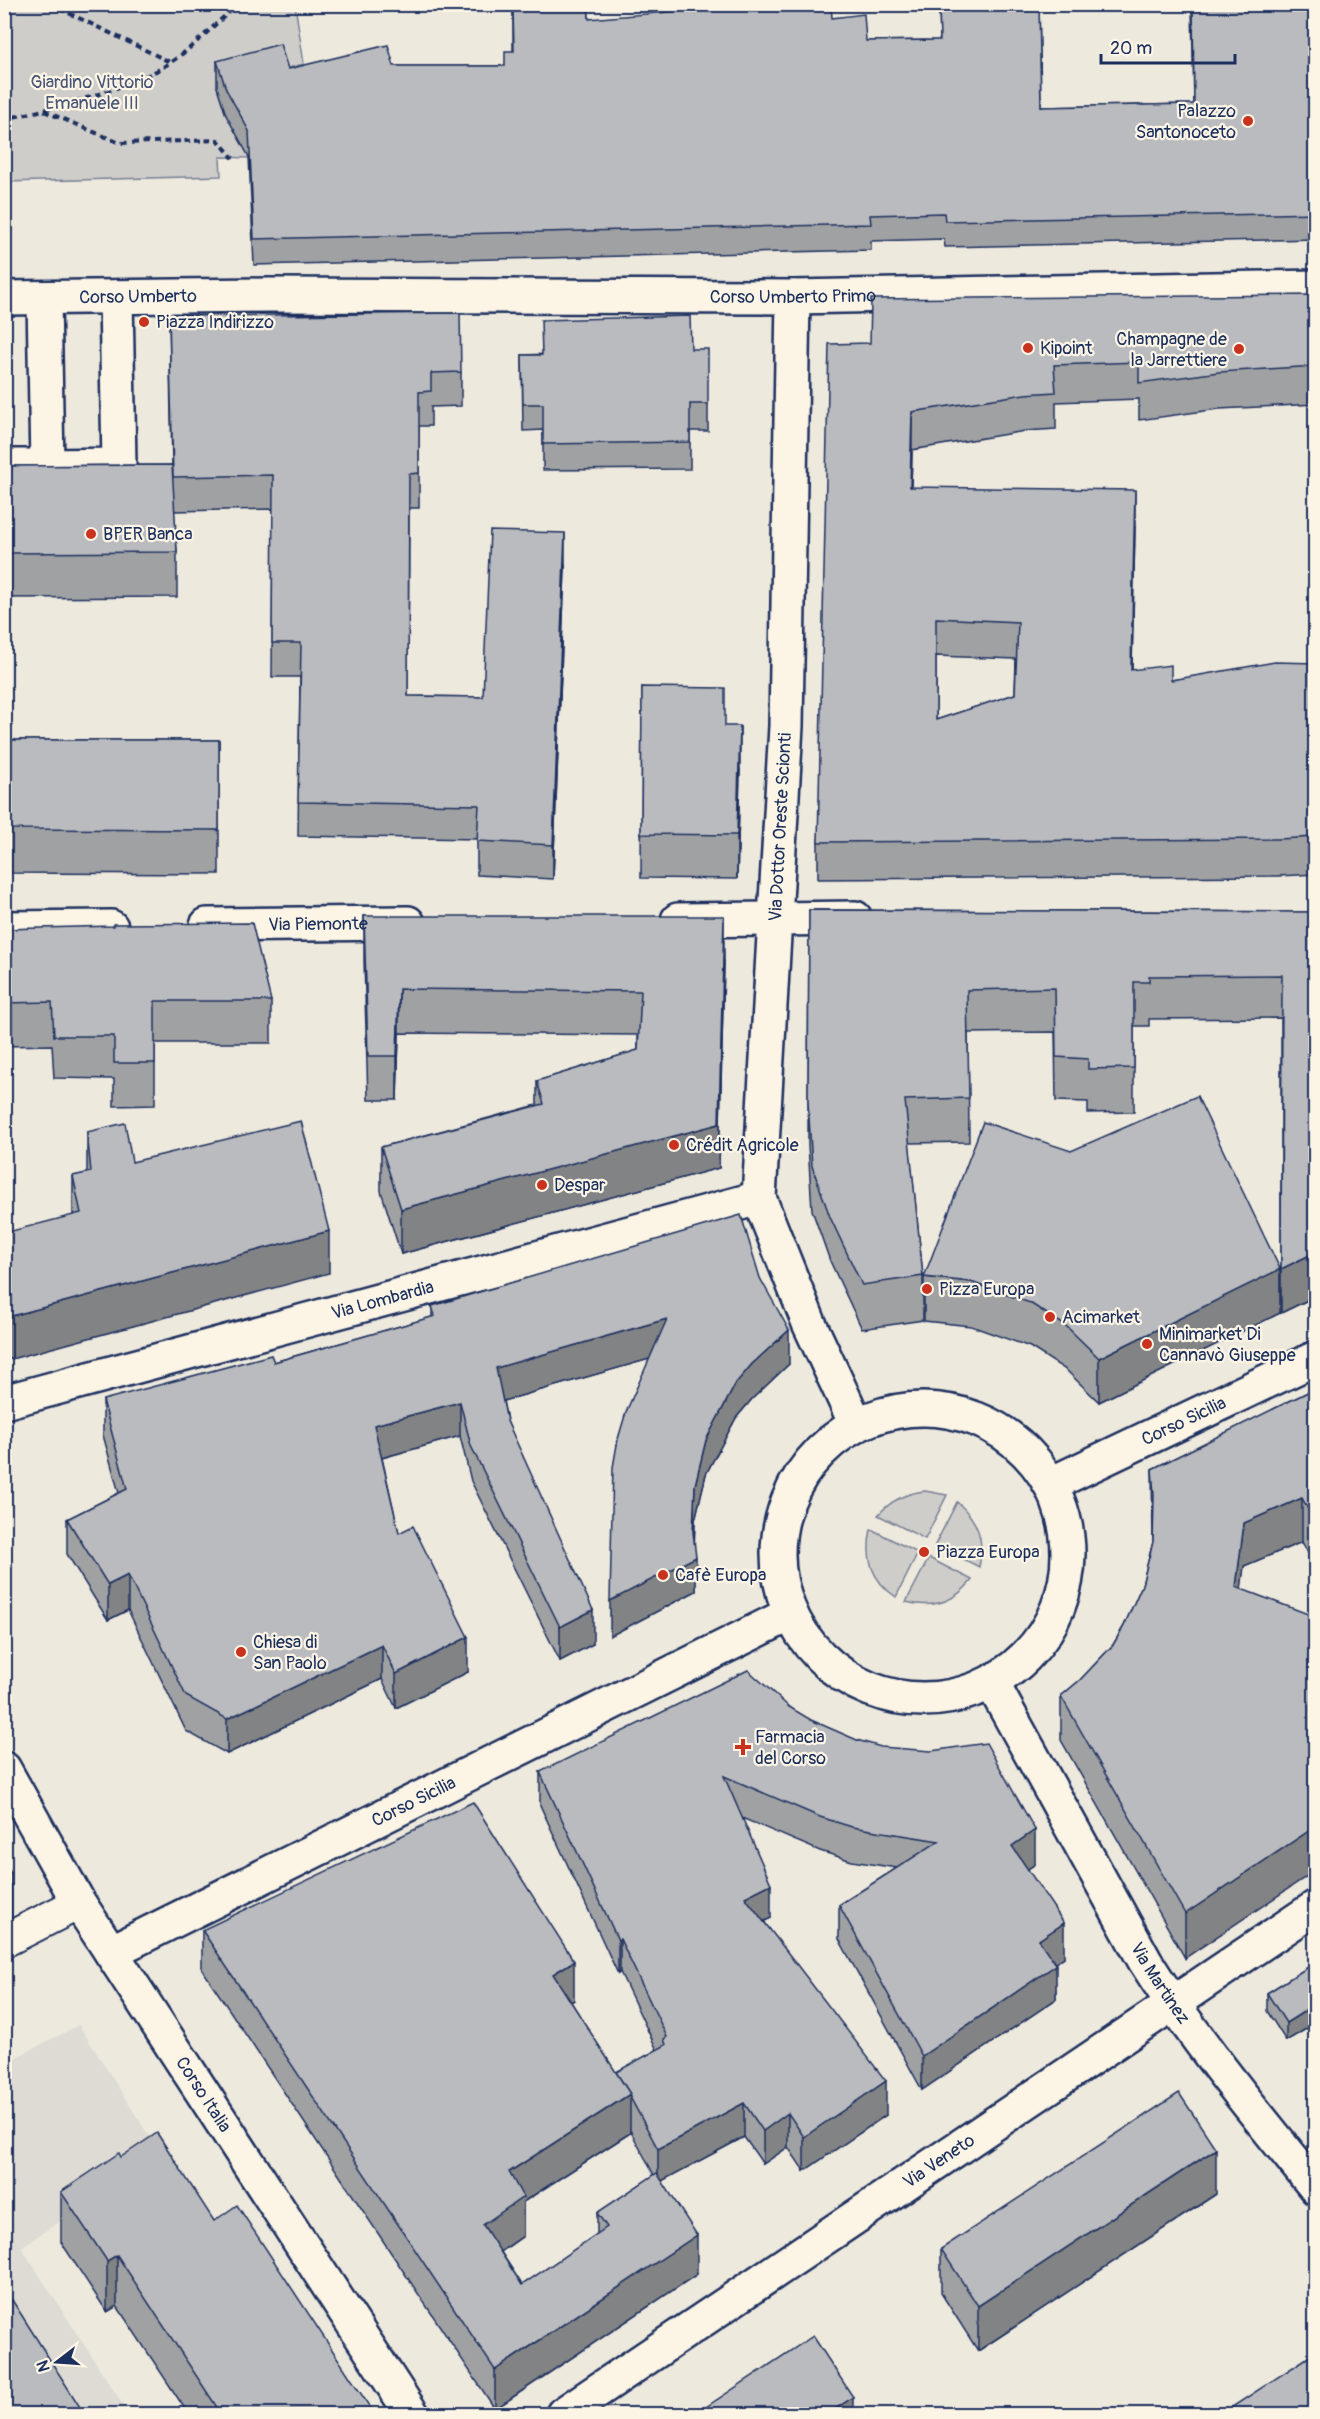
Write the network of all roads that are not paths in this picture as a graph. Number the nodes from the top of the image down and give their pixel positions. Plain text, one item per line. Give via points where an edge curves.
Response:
1 (1316, 287) edge
2 (270, 295) joint
3 (116, 297) junction
4 (793, 297) junction
5 (4, 298) edge
6 (44, 298) junction
7 (4, 466) edge
8 (46, 466) junction
9 (883, 918) edge
10 (774, 919) junction
11 (647, 920) edge
12 (433, 923) edge
13 (135, 926) edge
14 (183, 926) edge
15 (4, 928) edge
16 (759, 1198) junction
17 (1316, 1358) edge
18 (4, 1402) edge
19 (856, 1424) junction
20 (1051, 1484) junction
21 (790, 1614) junction
22 (992, 1683) junction
23 (4, 1769) edge
24 (79, 1903) junction
25 (1316, 1907) edge
26 (4, 1941) edge
27 (111, 1952) junction
28 (1171, 2003) junction
29 (1316, 2188) edge
30 (412, 2415) edge
31 (563, 2415) edge

1 - 4 street, Corso Umberto Primo
2 - 3 street, Corso Umberto
2 - 4 street, Corso Umberto Primo
3 - 6 street, Corso Umberto
3 - 8 street via 118,465
4 - 10 street, Via Dottor Oreste Scionti via 786,726
5 - 6 street, Corso Umberto
6 - 8 street
7 - 8 street
9 - 10 street
10 - 11 street
10 - 16 street, Via Dottor Oreste Scionti
12 - 14 street, Via Piemonte
13 - 15 street
16 - 18 street, Via Lombardia
16 - 19 street, Via Dottor Oreste Scionti
17 - 20 street, Corso Sicilia
19 - 20 street via 891,1411 928,1408 966,1414 1000,1430 1029,1454
19 - 21 street via 829,1442 808,1464 791,1492 781,1521 777,1553 780,1584
20 - 22 street via 1065,1520 1070,1558 1063,1596 1048,1632 1023,1661
21 - 22 street via 812,1648 841,1675 876,1693 925,1700 955,1697
21 - 27 street, Corso Sicilia
22 - 28 street, Via Martinez
23 - 24 street, Corso Italia
24 - 26 street
24 - 27 street, Corso Italia
25 - 28 street, Via Veneto
27 - 30 street, Corso Italia
28 - 29 street, Via Martinez
28 - 31 street, Via Veneto

